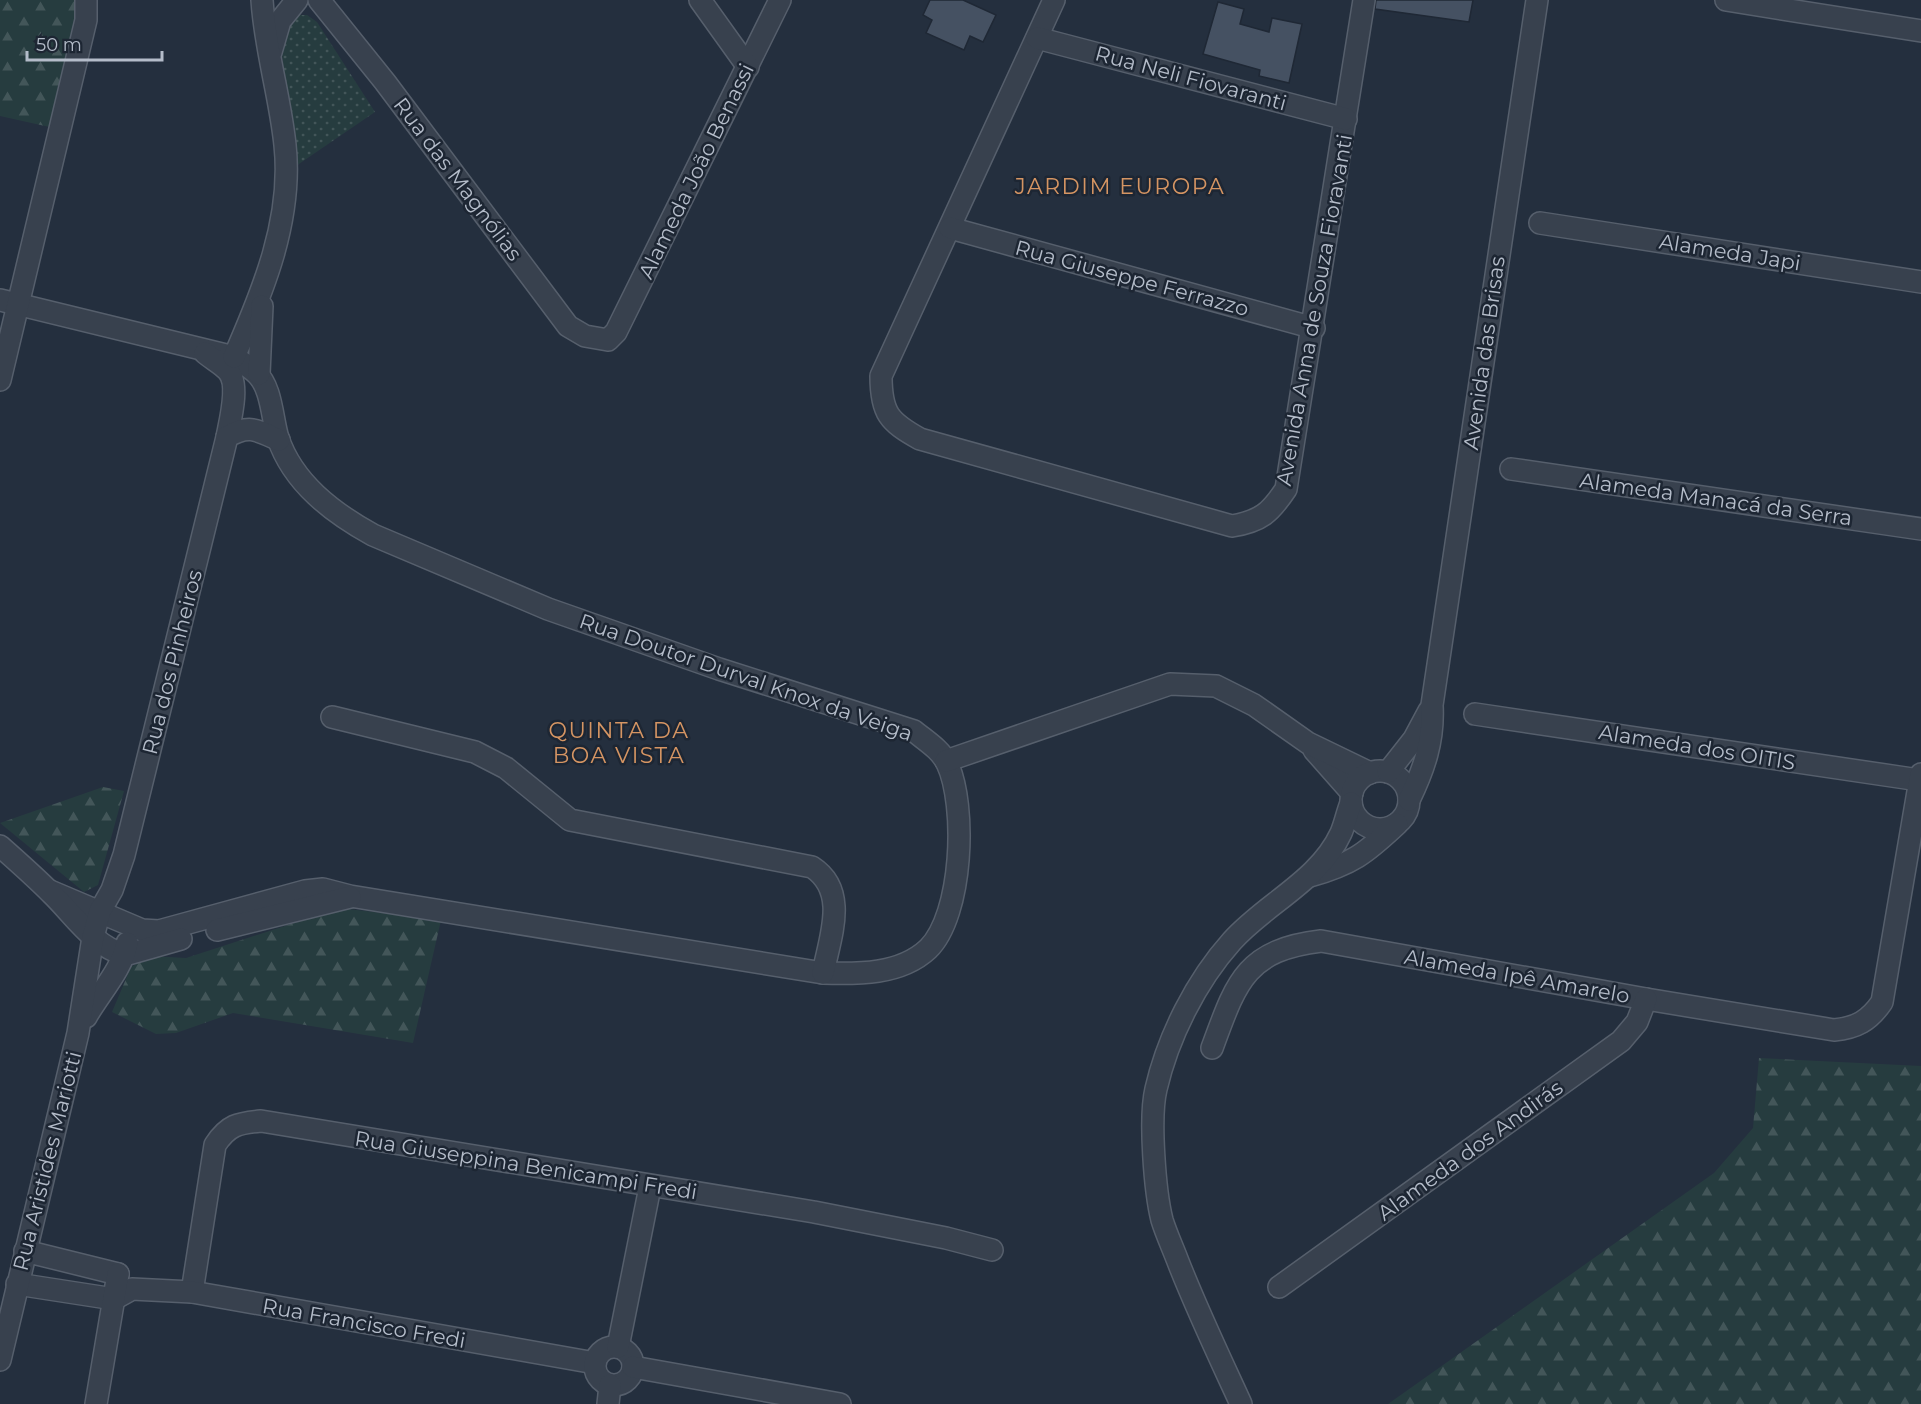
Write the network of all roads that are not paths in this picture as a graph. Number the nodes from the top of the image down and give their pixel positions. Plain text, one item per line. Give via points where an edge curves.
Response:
1 (86, 0) edge
2 (262, 0) edge
3 (297, 0) edge
4 (319, 0) edge
5 (700, 0) edge
6 (780, 0) edge
7 (1054, 0) edge
8 (1364, 0) edge
9 (1537, 0) edge
10 (1726, 0) edge
11 (1921, 31) edge
12 (1037, 38) junction
13 (271, 52) junction
14 (748, 67) junction
15 (1346, 118) junction
16 (1540, 223) dead end
17 (950, 228) junction
18 (1921, 282) edge
19 (263, 291) junction
20 (10, 302) edge
21 (1314, 328) junction
22 (608, 340) joint
23 (197, 347) junction
24 (234, 357) junction
25 (258, 374) junction
26 (0, 380) edge
27 (227, 437) junction
28 (279, 440) junction
29 (1512, 469) dead end
30 (1921, 529) edge
31 (1432, 705) junction
32 (1475, 714) dead end
33 (332, 717) dead end
34 (1308, 743) junction
35 (946, 761) junction
36 (1379, 773) junction
37 (1920, 777) edge
38 (1351, 798) junction
39 (1409, 800) junction
40 (1398, 824) junction
41 (0, 846) edge
42 (1309, 876) junction
43 (50, 891) junction
44 (350, 896) junction
45 (100, 911) junction
46 (128, 924) junction
47 (93, 937) junction
48 (125, 955) junction
49 (823, 973) junction
50 (1646, 999) junction
51 (78, 1033) junction
52 (1212, 1048) dead end
53 (650, 1187) junction
54 (992, 1250) dead end
55 (25, 1251) junction
56 (17, 1284) junction
57 (121, 1287) junction
58 (1279, 1287) dead end
59 (192, 1292) junction
60 (618, 1347) junction
61 (0, 1360) edge
62 (595, 1363) junction
63 (633, 1368) junction
64 (609, 1395) edge
65 (96, 1404) edge
66 (840, 1404) edge
67 (1241, 1404) edge

1 - 20 street via 87,20
2 - 13 street via 263,26
3 - 13 street via 280,21
4 - 22 street, Rua das Magnólias via 568,326 585,336
5 - 14 street
6 - 14 street, Alameda João Benassi
7 - 12 street, Avenida Anna de Souza Fioravanti
8 - 15 street, Avenida Anna de Souza Fioravanti
9 - 31 street, Avenida das Brisas
10 - 11 street
12 - 15 street, Rua Neli Fiovaranti
12 - 17 street, Avenida Anna de Souza Fioravanti
13 - 19 street via 287,179
14 - 22 street, Alameda João Benassi
15 - 21 street, Avenida Anna de Souza Fioravanti
16 - 18 street, Alameda Japi
17 - 21 street, Rua Giuseppe Ferrazzo
17 - 21 street, Avenida Anna de Souza Fioravanti via 881,376 881,398 897,426 920,439 1221,523 1248,523 1271,512 1286,489
19 - 24 street
19 - 25 street
20 - 23 street
20 - 26 street
23 - 24 street
23 - 27 street, Rua dos Pinheiros via 229,371 232,378 234,398
24 - 25 street
25 - 28 street
27 - 28 street via 240,429 254,429
27 - 45 street, Rua dos Pinheiros via 124,855
28 - 35 street, Rua Doutor Durval Knox da Veiga via 297,474 324,504 373,535 548,609 914,731
29 - 30 street, Alameda Manacá da Serra
31 - 36 street, Avenida das Brisas via 1414,739
31 - 39 street, Avenida das Brisas via 1433,727 1425,767
32 - 37 street, Alameda dos OITIS
33 - 49 street via 475,752 506,768 570,820 812,867 824,874 835,899
34 - 35 street via 1254,705 1216,687 1170,684
34 - 36 street
34 - 38 street
35 - 49 street, Rua Doutor Durval Knox da Veiga via 959,806 960,842 949,910 938,933 929,948 911,961 886,970
36 - 38 street via 1362,777
36 - 39 street via 1403,782
37 - 50 street, Alameda Ipê Amarelo via 1882,1002 1874,1014 1855,1026 1834,1029
38 - 40 street via 1359,821 1368,827
38 - 42 street via 1341,833
39 - 40 street
40 - 42 street via 1343,867
41 - 43 street
42 - 67 street via 1232,941 1196,993 1170,1041 1155,1092 1154,1155 1162,1220 1191,1297
43 - 45 street
43 - 47 street
44 - 46 street, Rua Doutor Durval Knox da Veiga via 323,889 305,891 159,931
44 - 48 street, Rua Doutor Durval Knox da Veiga
44 - 49 street, Rua Doutor Durval Knox da Veiga
45 - 46 street
45 - 47 street, Rua Aristides Mariotti
46 - 48 street
47 - 48 street
47 - 51 street, Rua Aristides Mariotti
48 - 51 street, Rua Aristides Mariotti via 99,992
50 - 52 street, Alameda Ipê Amarelo via 1311,942 1291,945 1264,957 1242,977
50 - 58 street, Alameda dos Andirás via 1637,1022 1621,1041
51 - 55 street, Rua Aristides Mariotti
53 - 54 street, Rua Giuseppina Benicampi Fredi via 814,1212
53 - 59 street, Rua Giuseppina Benicampi Fredi via 261,1121 237,1123 224,1131 215,1145
53 - 60 street
55 - 56 street, Rua Aristides Mariotti
55 - 57 street
56 - 57 street
56 - 61 street, Rua Aristides Mariotti
57 - 59 street, Rua Francisco Fredi
57 - 65 street
59 - 62 street, Rua Francisco Fredi
60 - 62 street via 602,1351
60 - 63 street via 631,1357
62 - 64 street via 597,1376
63 - 64 street via 626,1382
63 - 66 street

